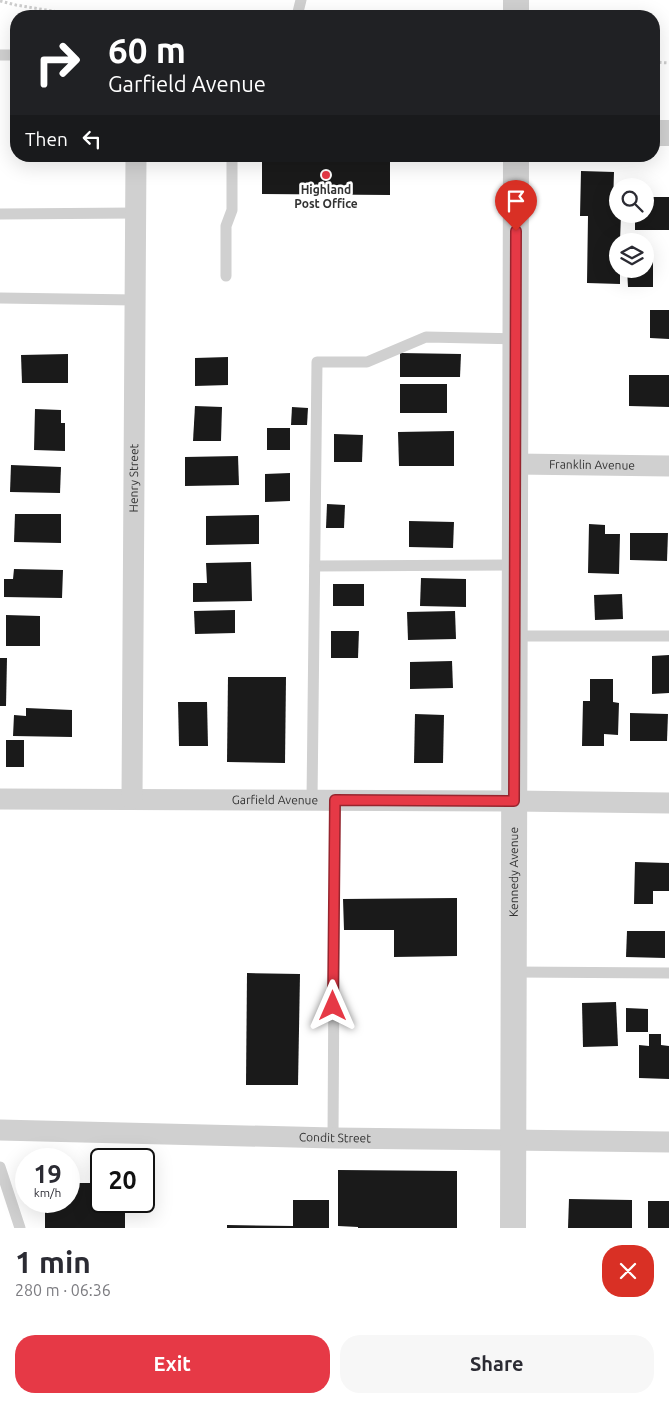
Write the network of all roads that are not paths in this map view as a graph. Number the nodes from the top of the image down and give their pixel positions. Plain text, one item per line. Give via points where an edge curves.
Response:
1 (136, 162) edge
2 (232, 162) edge
3 (516, 162) edge
4 (136, 213) junction
5 (0, 214) edge
6 (226, 276) dead end
7 (0, 298) edge
8 (135, 300) junction
9 (516, 339) junction
10 (516, 464) junction
11 (669, 466) edge
12 (515, 565) junction
13 (315, 566) junction
14 (515, 636) junction
15 (669, 636) edge
16 (0, 799) edge
17 (132, 799) junction
18 (312, 800) junction
19 (335, 800) junction
20 (514, 801) junction
21 (669, 803) edge
22 (514, 972) junction
23 (669, 973) edge
24 (0, 1130) edge
25 (332, 1138) junction
26 (513, 1141) junction
27 (669, 1142) edge
28 (0, 1167) edge
29 (20, 1228) edge
30 (513, 1228) edge

1 - 4 street, Henry Street
2 - 6 lane via 232,210 226,226
3 - 9 street, Kennedy Avenue
4 - 5 lane
4 - 8 street, Henry Street
7 - 8 lane
8 - 17 street, Henry Street
9 - 10 street, Kennedy Avenue
9 - 13 lane via 426,337 367,362 318,362
10 - 11 street, Franklin Avenue
10 - 12 street, Kennedy Avenue
12 - 13 lane
12 - 14 street, Kennedy Avenue
13 - 18 lane
14 - 15 lane
14 - 20 street, Kennedy Avenue
16 - 17 street, Garfield Avenue
17 - 18 street, Garfield Avenue
18 - 19 street, Garfield Avenue
19 - 20 street, Garfield Avenue
19 - 25 lane
20 - 21 street, Garfield Avenue
20 - 22 street, Kennedy Avenue
22 - 23 lane
22 - 26 street, Kennedy Avenue
24 - 25 street, Condit Street
25 - 26 street, Condit Street
26 - 27 street, Condit Street
26 - 30 street, Kennedy Avenue
28 - 29 lane

